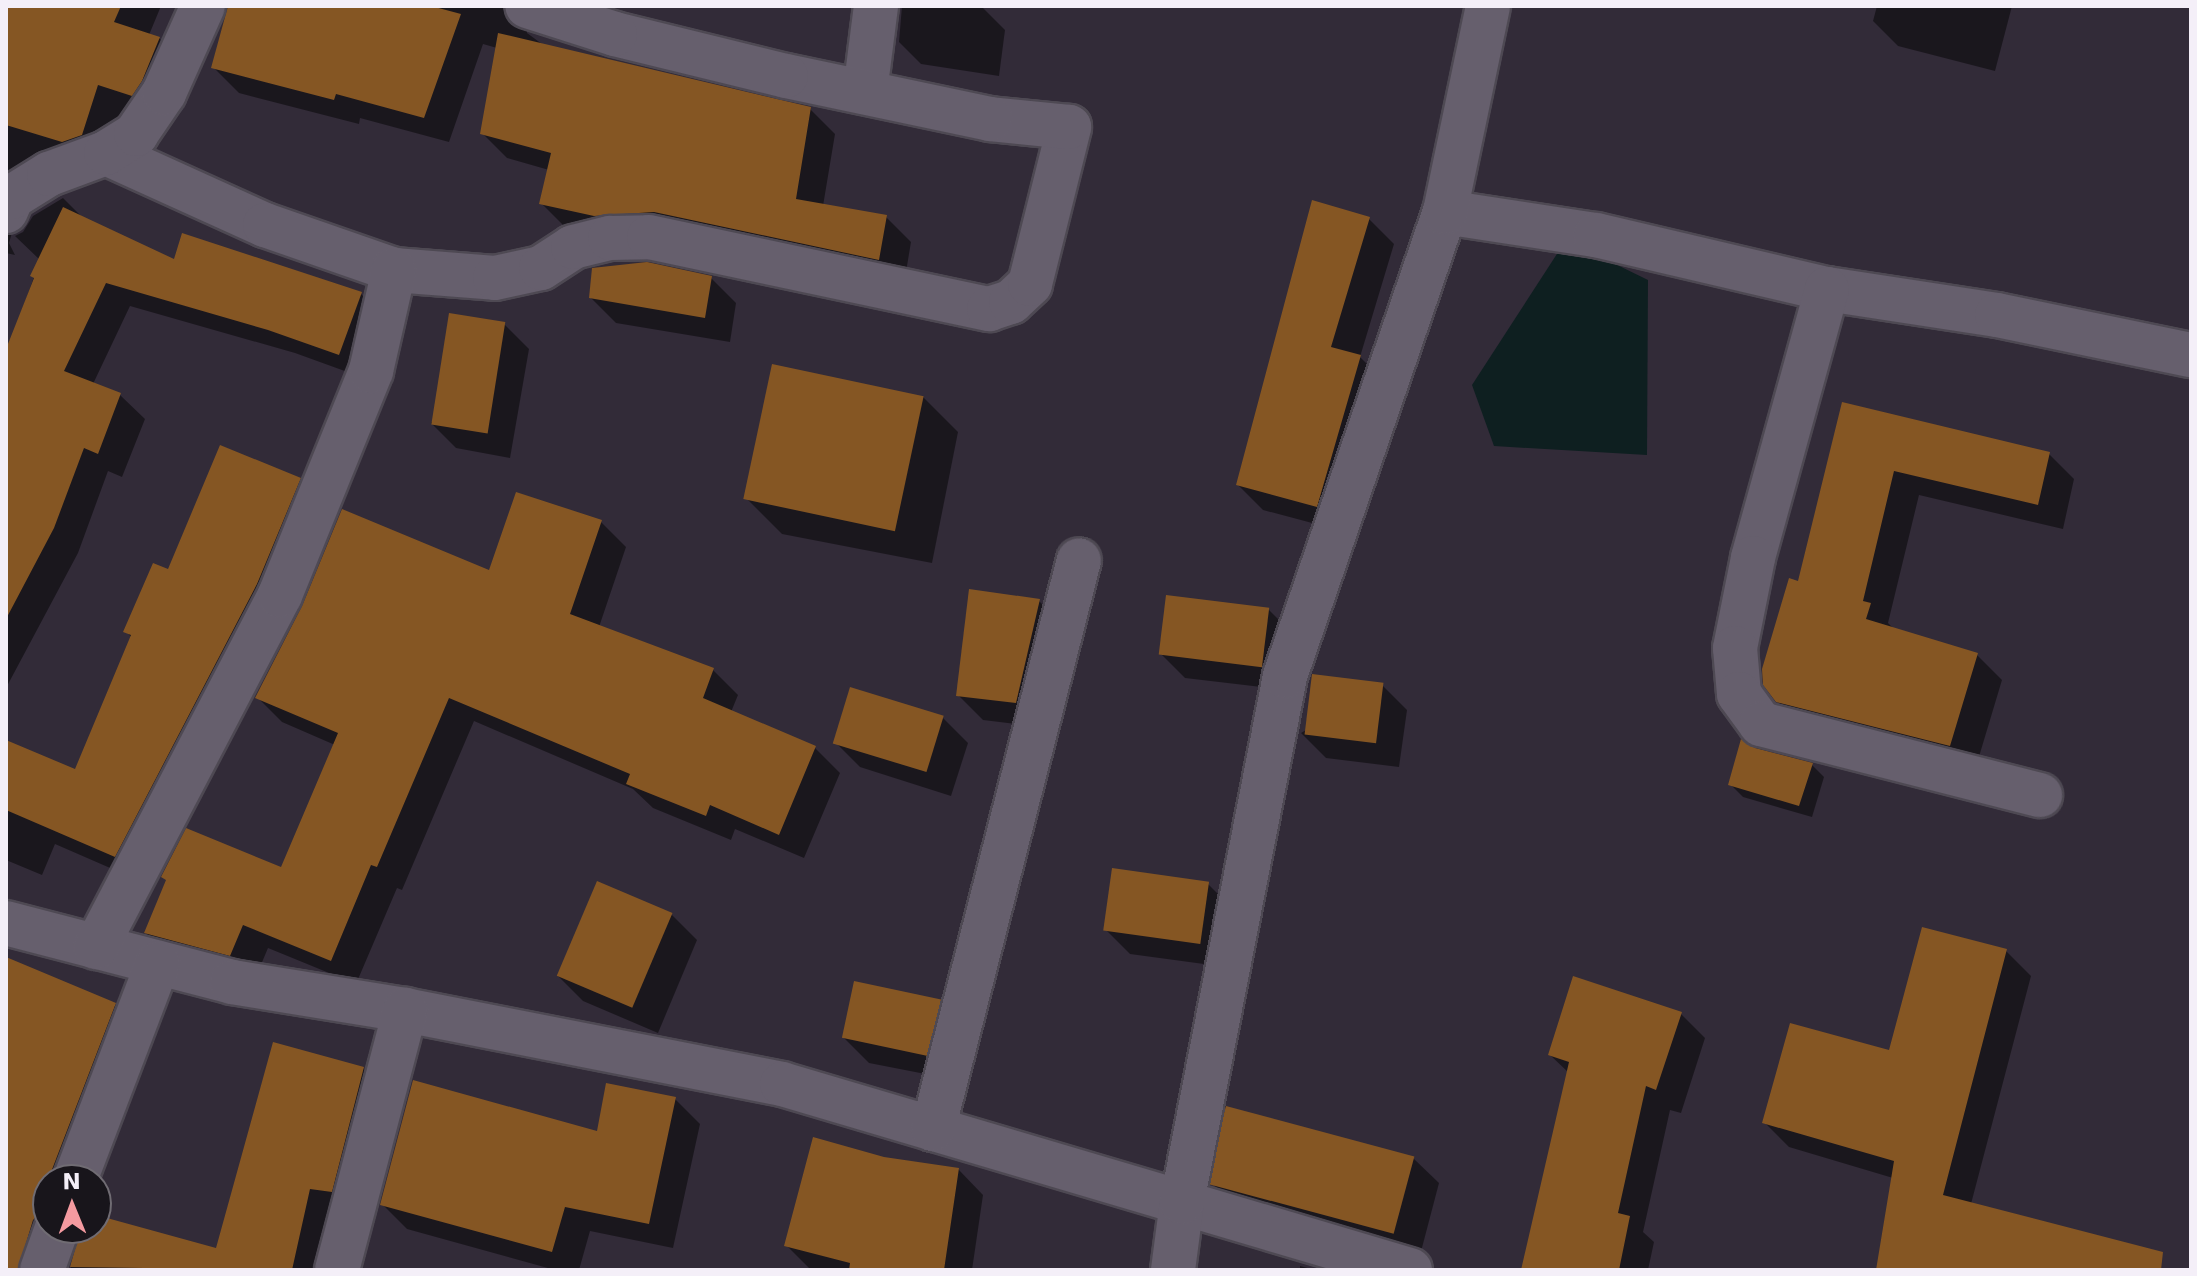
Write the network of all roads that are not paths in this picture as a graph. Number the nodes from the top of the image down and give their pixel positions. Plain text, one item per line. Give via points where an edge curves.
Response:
1 (203, 6) edge
2 (527, 6) edge
3 (876, 6) edge
4 (1488, 6) edge
5 (865, 92) junction
6 (106, 153) junction
7 (6, 159) edge
8 (49, 174) junction
9 (6, 211) edge
10 (1445, 212) junction
11 (394, 270) junction
12 (1827, 289) junction
13 (2191, 355) edge
14 (1079, 560) dead end
15 (2040, 795) dead end
16 (6, 923) edge
17 (96, 947) junction
18 (158, 963) junction
19 (405, 1010) junction
20 (933, 1129) junction
21 (81, 1164) edge
22 (1182, 1202) junction
23 (51, 1244) edge
24 (42, 1270) edge
25 (337, 1270) edge
26 (1173, 1270) edge
27 (1410, 1270) edge

1 - 6 street via 164,93 136,134
2 - 5 street via 615,34
3 - 5 street
4 - 10 street
5 - 11 street via 990,119 1069,127 1038,261 1030,284 1011,302 989,309 649,237 610,238 573,247 541,268 495,278
6 - 8 street
6 - 11 street via 265,225
7 - 8 street
8 - 9 street via 12,197
10 - 12 street via 1596,235
10 - 22 street via 1285,676
11 - 17 street via 371,371 280,595
12 - 13 street via 1997,315
12 - 15 street via 1753,558 1735,648 1739,694 1761,724
14 - 20 street
16 - 17 street
17 - 18 street
18 - 19 street via 232,982
18 - 21 street
19 - 20 street via 782,1084
19 - 25 street
20 - 22 street
22 - 26 street
22 - 27 street
23 - 24 street

